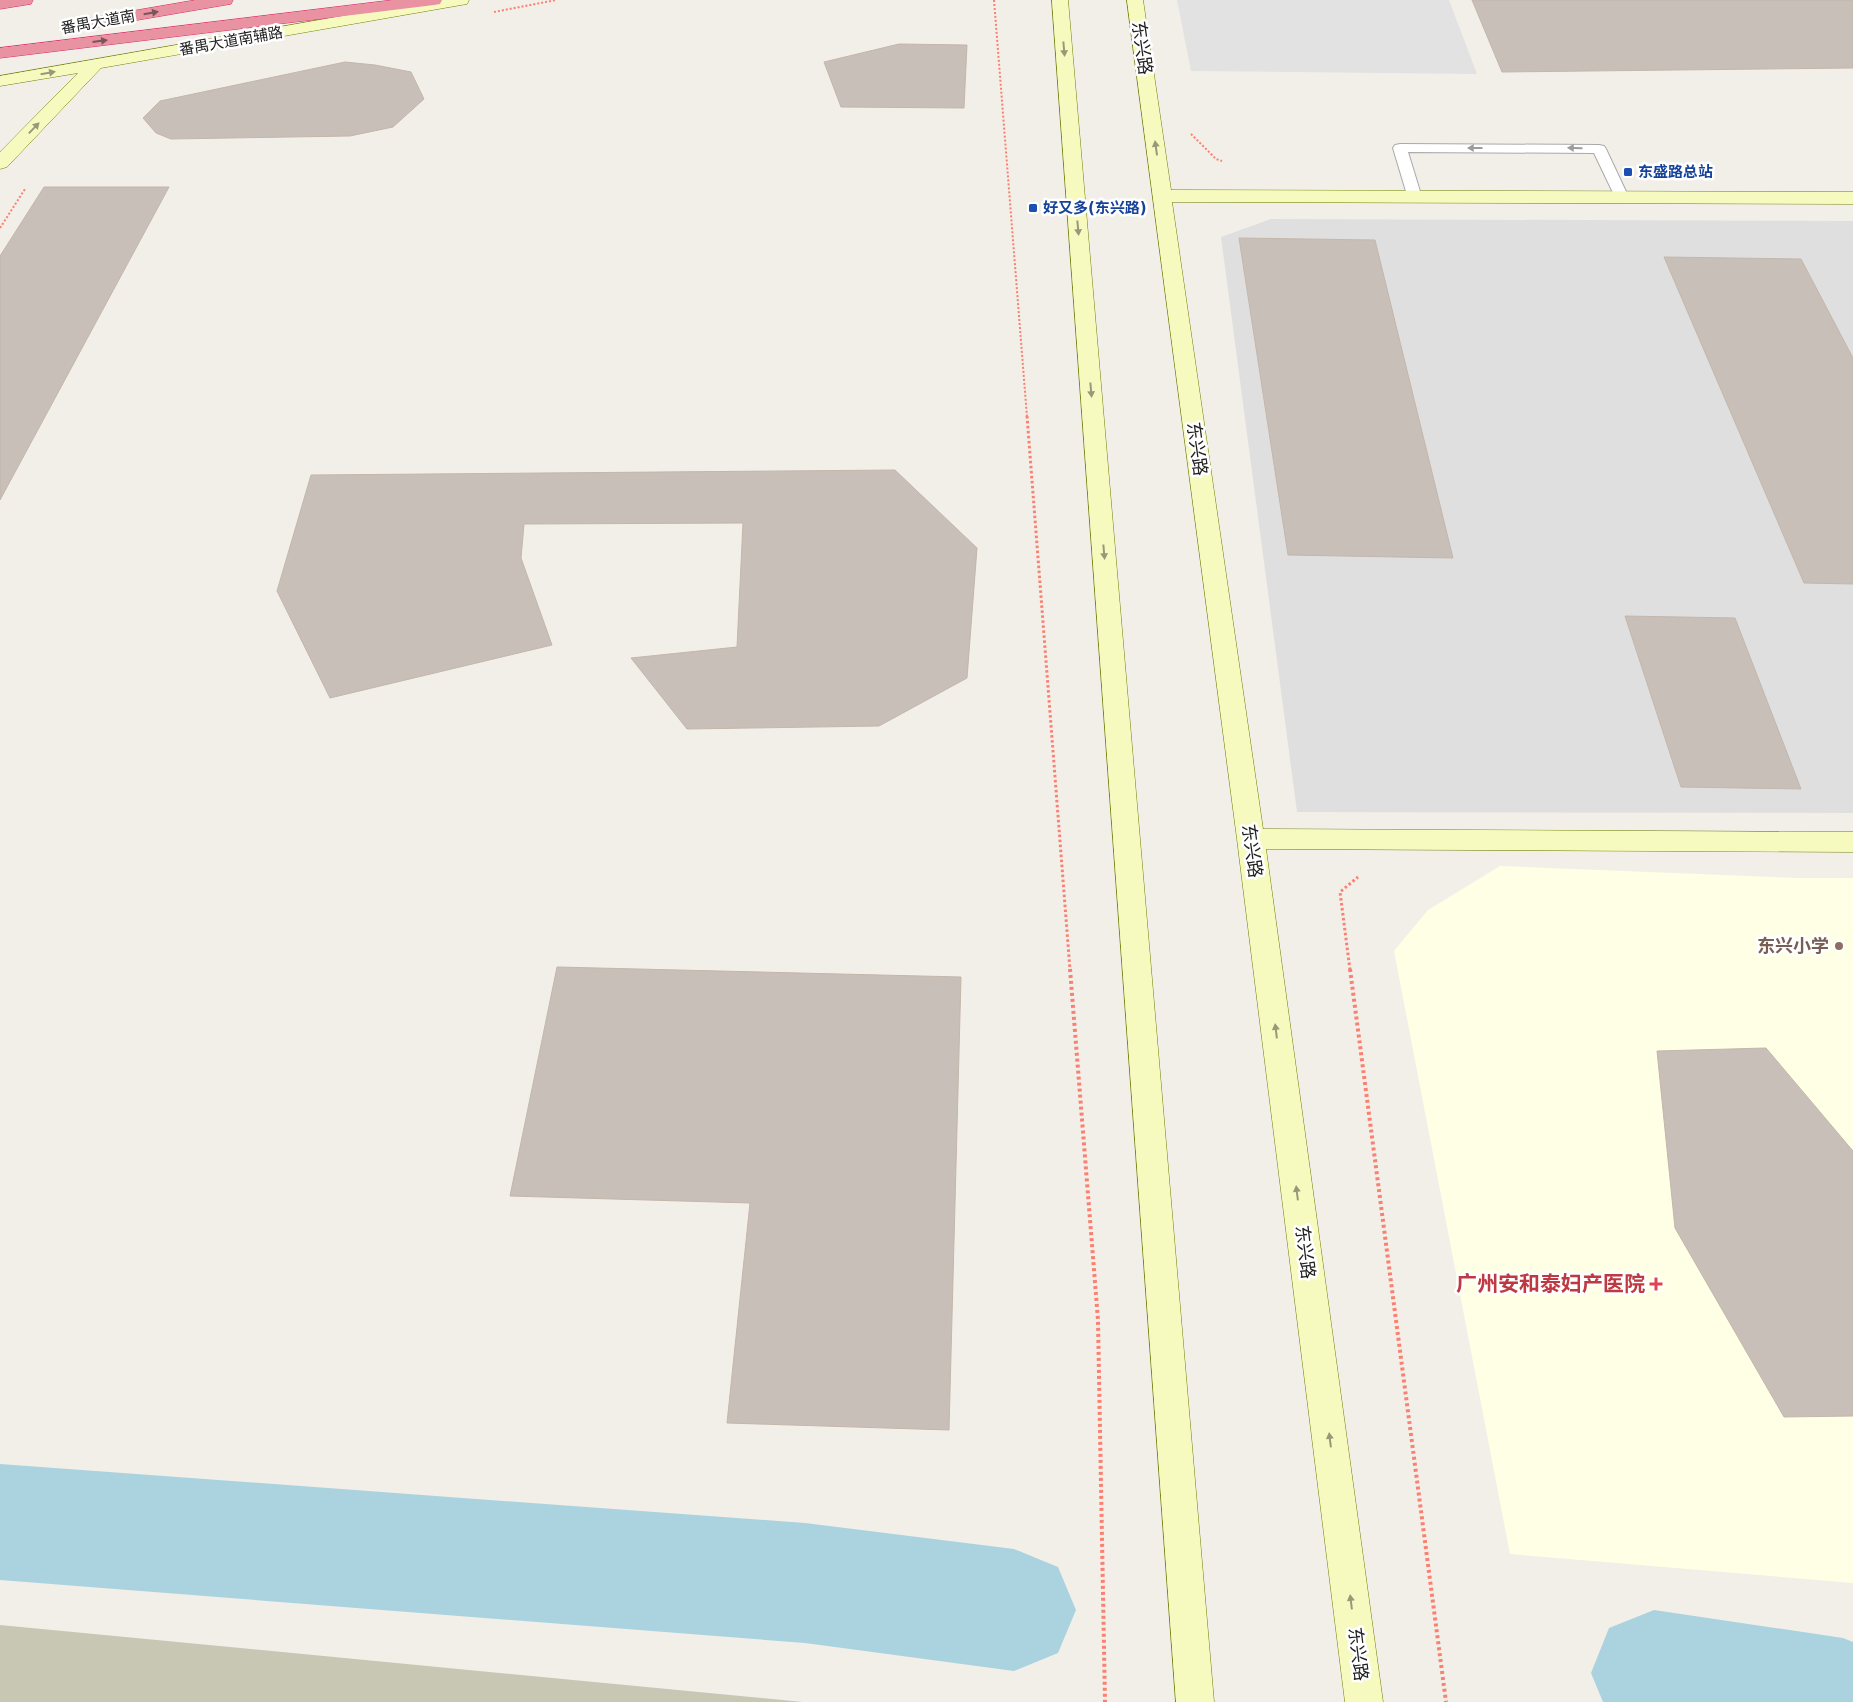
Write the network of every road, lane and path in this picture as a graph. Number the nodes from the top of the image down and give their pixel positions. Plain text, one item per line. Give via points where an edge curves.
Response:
1 (25, 0) edge
2 (225, 0) edge
3 (434, 0) edge
4 (461, 0) edge
5 (994, 0) edge
6 (1060, 0) edge
7 (1135, 0) edge
8 (0, 4) edge
9 (0, 39) edge
10 (0, 53) edge
11 (96, 64) junction
12 (0, 81) edge
13 (0, 163) edge
14 (1162, 196) junction
15 (1415, 198) junction
16 (1622, 198) junction
17 (1853, 198) edge
18 (1251, 839) junction
19 (1853, 842) edge
20 (1366, 872) dead end
21 (1105, 1702) edge
22 (1196, 1702) edge
23 (1364, 1702) edge
24 (1446, 1702) edge

1 - 8 highway
9 -> 2 highway, 番禺大道南
10 -> 3 highway
4 - 11 main road, 番禺大道南辅路
5 - 21 path via 1098,1320
6 -> 22 main road
14 -> 7 main road, 东兴路
12 -> 11 main road, 番禺大道南辅路
13 -> 11 main road
14 - 15 main road
14 - 18 main road, 东兴路
15 - 16 main road
16 -> 15 lane via 1599,149 1400,148
16 - 17 main road
18 - 19 main road
23 -> 18 main road, 东兴路
20 - 24 path via 1340,892

